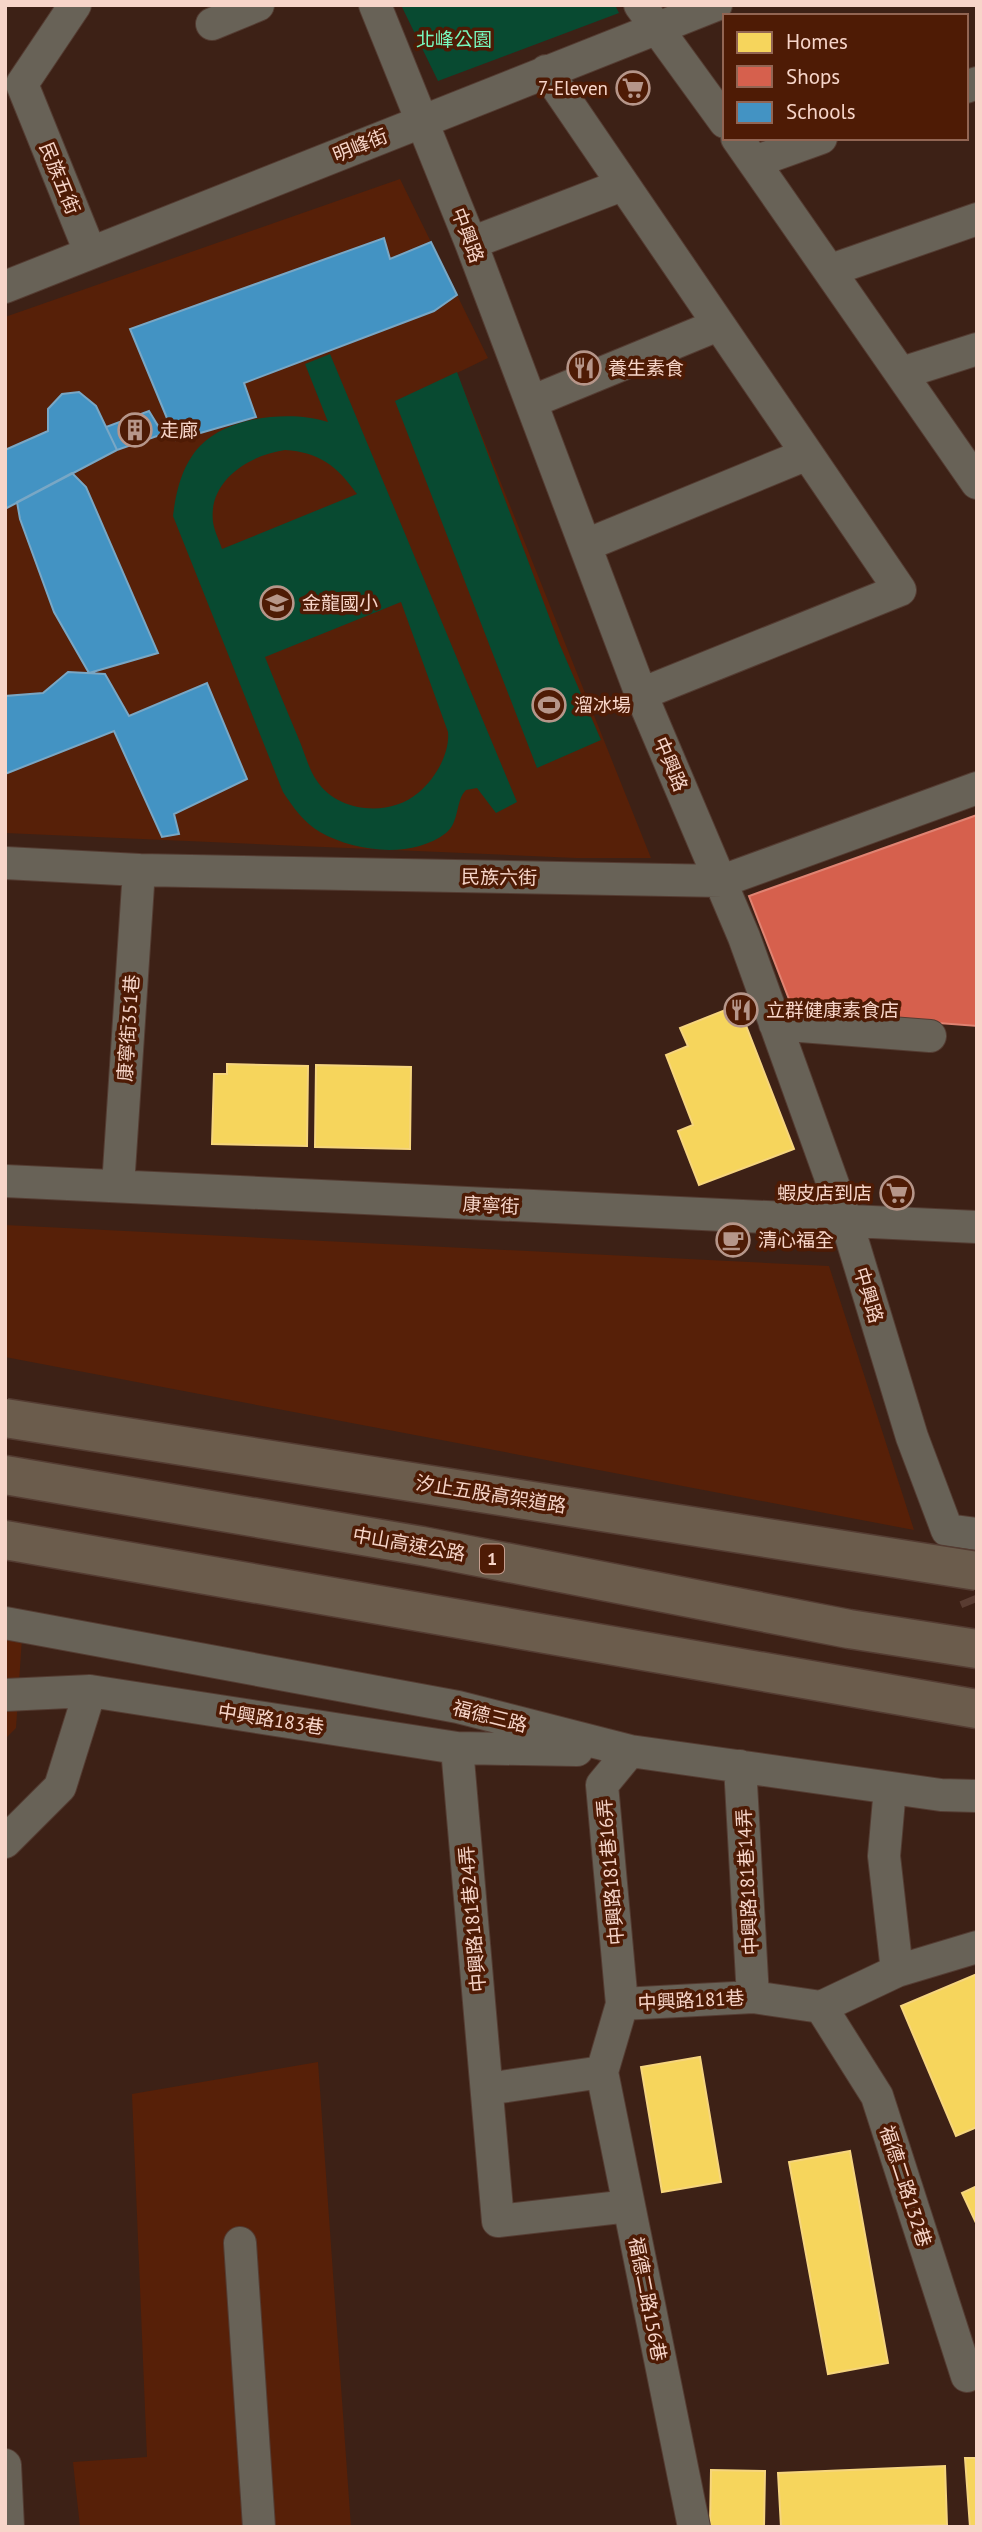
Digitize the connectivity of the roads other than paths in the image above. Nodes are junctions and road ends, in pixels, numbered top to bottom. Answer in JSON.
{"nodes":[{"id":1,"x":75,"y":5,"type":"edge"},
{"id":2,"x":258,"y":5,"type":"edge"},
{"id":3,"x":375,"y":5,"type":"edge"},
{"id":4,"x":716,"y":5,"type":"edge"},
{"id":5,"x":648,"y":17,"type":"edge"},
{"id":6,"x":212,"y":24,"type":"dead end"},
{"id":7,"x":546,"y":71,"type":"junction"},
{"id":8,"x":16,"y":93,"type":"edge"},
{"id":9,"x":723,"y":119,"type":"edge"},
{"id":10,"x":423,"y":120,"type":"junction"},
{"id":11,"x":808,"y":140,"type":"edge"},
{"id":12,"x":746,"y":150,"type":"edge"},
{"id":13,"x":622,"y":185,"type":"junction"},
{"id":14,"x":977,"y":219,"type":"edge"},
{"id":15,"x":471,"y":243,"type":"junction"},
{"id":16,"x":90,"y":252,"type":"junction"},
{"id":17,"x":831,"y":270,"type":"junction"},
{"id":18,"x":5,"y":286,"type":"edge"},
{"id":19,"x":718,"y":325,"type":"junction"},
{"id":20,"x":977,"y":349,"type":"edge"},
{"id":21,"x":902,"y":373,"type":"junction"},
{"id":22,"x":531,"y":402,"type":"junction"},
{"id":23,"x":805,"y":455,"type":"junction"},
{"id":24,"x":977,"y":483,"type":"edge"},
{"id":25,"x":586,"y":545,"type":"junction"},
{"id":26,"x":641,"y":694,"type":"junction"},
{"id":27,"x":977,"y":788,"type":"edge"},
{"id":28,"x":5,"y":863,"type":"edge"},
{"id":29,"x":139,"y":870,"type":"junction"},
{"id":30,"x":722,"y":881,"type":"junction"},
{"id":31,"x":775,"y":1024,"type":"junction"},
{"id":32,"x":930,"y":1036,"type":"dead end"},
{"id":33,"x":5,"y":1181,"type":"edge"},
{"id":34,"x":118,"y":1186,"type":"junction"},
{"id":35,"x":846,"y":1223,"type":"junction"},
{"id":36,"x":977,"y":1227,"type":"edge"},
{"id":37,"x":5,"y":1418,"type":"edge"},
{"id":38,"x":5,"y":1475,"type":"edge"},
{"id":39,"x":962,"y":1532,"type":"tunnel mouth"},
{"id":40,"x":5,"y":1541,"type":"edge"},
{"id":41,"x":977,"y":1571,"type":"edge"},
{"id":42,"x":5,"y":1623,"type":"edge"},
{"id":43,"x":977,"y":1649,"type":"edge"},
{"id":44,"x":90,"y":1690,"type":"junction"},
{"id":45,"x":5,"y":1695,"type":"edge"},
{"id":46,"x":977,"y":1709,"type":"edge"},
{"id":47,"x":457,"y":1748,"type":"junction"},
{"id":48,"x":631,"y":1751,"type":"junction"},
{"id":49,"x":740,"y":1766,"type":"junction"},
{"id":50,"x":890,"y":1788,"type":"junction"},
{"id":51,"x":977,"y":1796,"type":"edge"},
{"id":52,"x":5,"y":1842,"type":"edge"},
{"id":53,"x":977,"y":1947,"type":"edge"},
{"id":54,"x":897,"y":1971,"type":"junction"},
{"id":55,"x":753,"y":1997,"type":"junction"},
{"id":56,"x":622,"y":2004,"type":"junction"},
{"id":57,"x":821,"y":2007,"type":"junction"},
{"id":58,"x":602,"y":2072,"type":"junction"},
{"id":59,"x":487,"y":2089,"type":"junction"},
{"id":60,"x":629,"y":2206,"type":"junction"},
{"id":61,"x":240,"y":2244,"type":"dead end"},
{"id":62,"x":972,"y":2390,"type":"edge"},
{"id":63,"x":5,"y":2465,"type":"edge"},
{"id":64,"x":8,"y":2527,"type":"edge"},
{"id":65,"x":258,"y":2527,"type":"edge"},
{"id":66,"x":694,"y":2527,"type":"edge"}],
"edges":[{"from":1,"to":8,"type":"street","name":"民族五街"},
{"from":2,"to":6,"type":"street"},
{"from":3,"to":10,"type":"street","name":"中興路"},
{"from":4,"to":5,"type":"street","name":"明峰街"},
{"from":5,"to":7,"type":"street","name":"明峰街"},
{"from":5,"to":9,"type":"street"},
{"from":7,"to":10,"type":"street","name":"明峰街"},
{"from":7,"to":13,"type":"street"},
{"from":8,"to":16,"type":"street","name":"民族五街"},
{"from":10,"to":15,"type":"street","name":"中興路"},
{"from":10,"to":16,"type":"street","name":"明峰街"},
{"from":11,"to":12,"type":"street"},
{"from":12,"to":17,"type":"street"},
{"from":13,"to":15,"type":"street"},
{"from":13,"to":19,"type":"street"},
{"from":14,"to":17,"type":"street"},
{"from":15,"to":22,"type":"street","name":"中興路"},
{"from":16,"to":18,"type":"street","name":"明峰街"},
{"from":17,"to":21,"type":"street"},
{"from":19,"to":22,"type":"street"},
{"from":19,"to":23,"type":"street"},
{"from":20,"to":21,"type":"street"},
{"from":21,"to":24,"type":"street"},
{"from":22,"to":25,"type":"street","name":"中興路"},
{"from":23,"to":25,"type":"street"},
{"from":23,"to":26,"type":"street"},
{"from":25,"to":26,"type":"street","name":"中興路"},
{"from":26,"to":30,"type":"street","name":"中興路"},
{"from":27,"to":30,"type":"street","name":"民族六街"},
{"from":28,"to":29,"type":"street","name":"民族六街"},
{"from":29,"to":30,"type":"street","name":"民族六街"},
{"from":29,"to":34,"type":"street","name":"康寧街351巷"},
{"from":30,"to":31,"type":"street","name":"中興路"},
{"from":31,"to":32,"type":"street"},
{"from":31,"to":35,"type":"street","name":"中興路"},
{"from":33,"to":34,"type":"street","name":"康寧街"},
{"from":34,"to":35,"type":"street","name":"康寧街"},
{"from":35,"to":36,"type":"street","name":"康寧街"},
{"from":35,"to":39,"type":"street","name":"中興路"},
{"from":37,"to":41,"type":"highway","name":"汐止五股高架道路","bridge":true},
{"from":38,"to":43,"type":"highway","name":"中山高速公路","number":"1"},
{"from":40,"to":46,"type":"highway"},
{"from":42,"to":48,"type":"street","name":"福德三路"},
{"from":44,"to":45,"type":"street","name":"中興路183巷"},
{"from":44,"to":47,"type":"street","name":"中興路183巷"},
{"from":44,"to":52,"type":"street"},
{"from":47,"to":48,"type":"street","name":"中興路183巷"},
{"from":47,"to":59,"type":"street","name":"中興路181巷24弄"},
{"from":48,"to":49,"type":"street","name":"福德三路"},
{"from":48,"to":56,"type":"street","name":"中興路181巷16弄"},
{"from":49,"to":50,"type":"street","name":"福德三路"},
{"from":49,"to":55,"type":"street","name":"中興路181巷14弄"},
{"from":50,"to":51,"type":"street","name":"福德三路"},
{"from":50,"to":54,"type":"street"},
{"from":53,"to":54,"type":"street"},
{"from":54,"to":57,"type":"street"},
{"from":55,"to":56,"type":"street","name":"中興路181巷"},
{"from":55,"to":57,"type":"street","name":"中興路181巷"},
{"from":56,"to":58,"type":"street","name":"中興路181巷"},
{"from":57,"to":62,"type":"street","name":"福德二路132巷"},
{"from":58,"to":59,"type":"street"},
{"from":58,"to":60,"type":"street","name":"福德二路156巷"},
{"from":59,"to":60,"type":"street","name":"中興路181巷24弄"},
{"from":60,"to":66,"type":"street","name":"福德二路156巷"},
{"from":61,"to":65,"type":"street"},
{"from":63,"to":64,"type":"street"}]}
